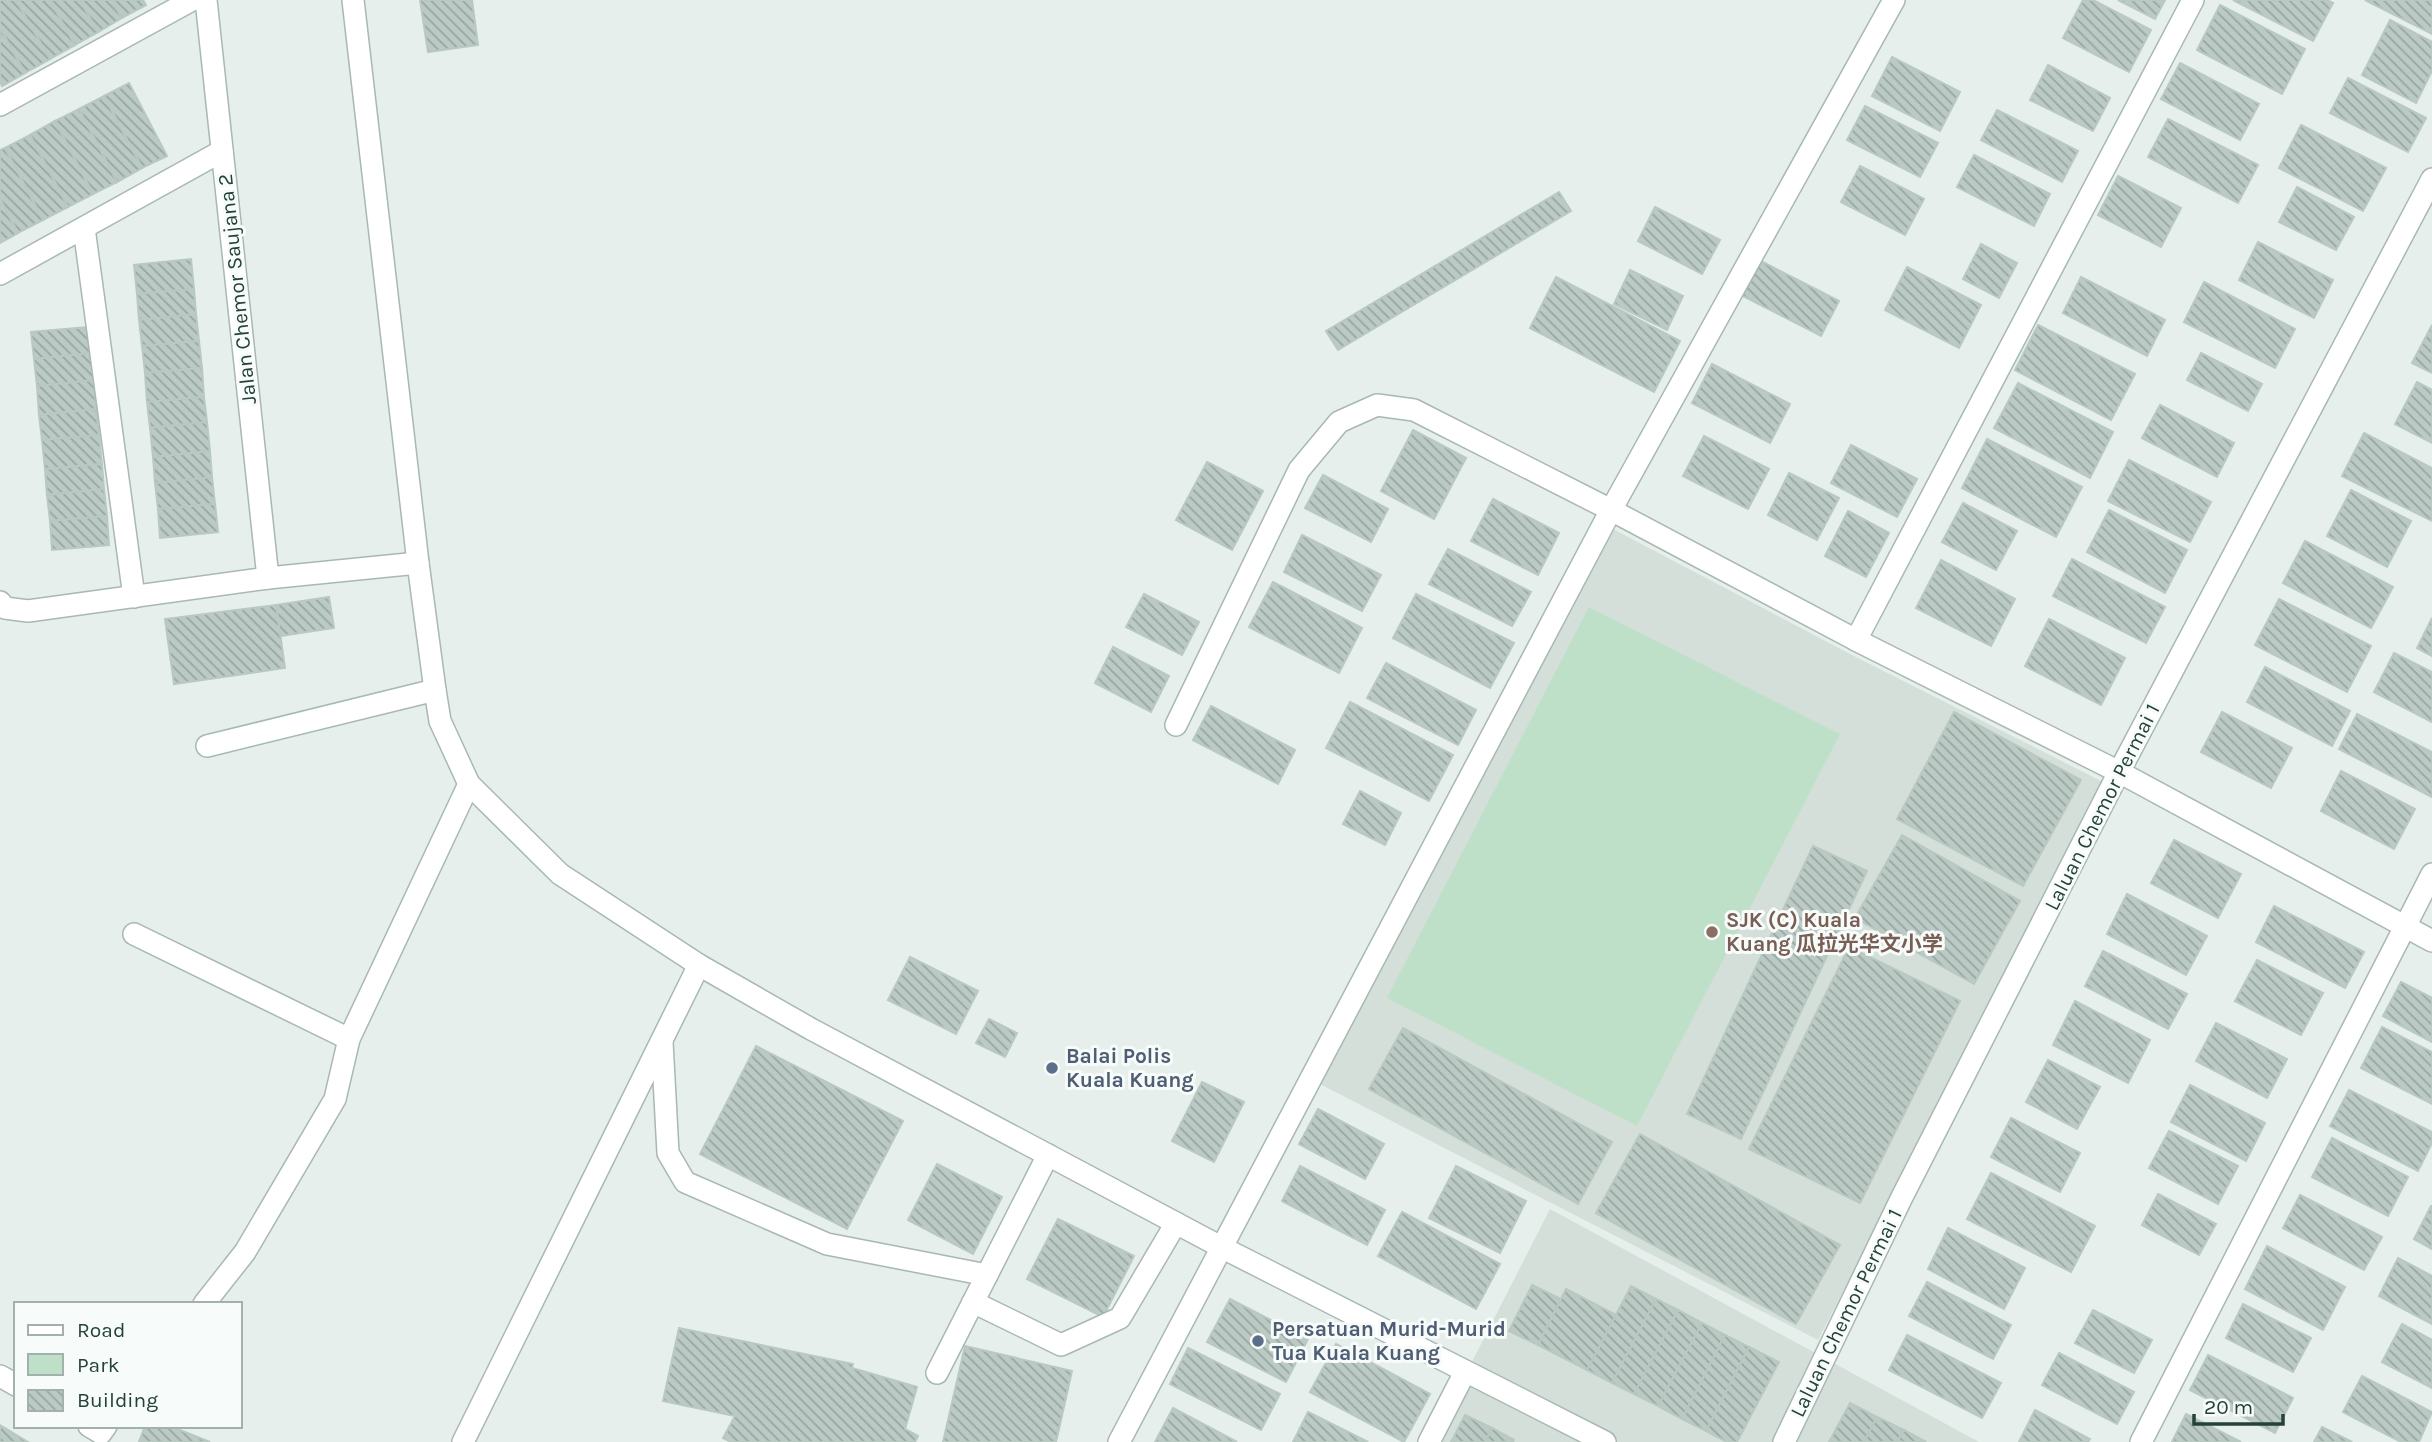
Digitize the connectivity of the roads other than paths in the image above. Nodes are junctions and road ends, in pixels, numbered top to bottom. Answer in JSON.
{"nodes":[{"id":1,"x":192,"y":0,"type":"edge"},
{"id":2,"x":206,"y":0,"type":"edge"},
{"id":3,"x":353,"y":0,"type":"edge"},
{"id":4,"x":1894,"y":0,"type":"edge"},
{"id":5,"x":2193,"y":0,"type":"edge"},
{"id":6,"x":0,"y":105,"type":"edge"},
{"id":7,"x":222,"y":151,"type":"junction"},
{"id":8,"x":2432,"y":179,"type":"edge"},
{"id":9,"x":84,"y":228,"type":"junction"},
{"id":10,"x":0,"y":274,"type":"edge"},
{"id":11,"x":1611,"y":510,"type":"junction"},
{"id":12,"x":418,"y":563,"type":"junction"},
{"id":13,"x":268,"y":578,"type":"junction"},
{"id":14,"x":134,"y":597,"type":"junction"},
{"id":15,"x":0,"y":602,"type":"edge"},
{"id":16,"x":1856,"y":640,"type":"junction"},
{"id":17,"x":435,"y":690,"type":"junction"},
{"id":18,"x":1176,"y":724,"type":"dead end"},
{"id":19,"x":207,"y":746,"type":"dead end"},
{"id":20,"x":2119,"y":772,"type":"junction"},
{"id":21,"x":469,"y":784,"type":"junction"},
{"id":22,"x":2432,"y":874,"type":"edge"},
{"id":23,"x":2405,"y":926,"type":"junction"},
{"id":24,"x":134,"y":934,"type":"dead end"},
{"id":25,"x":2432,"y":941,"type":"edge"},
{"id":26,"x":699,"y":965,"type":"junction"},
{"id":27,"x":349,"y":1039,"type":"junction"},
{"id":28,"x":662,"y":1040,"type":"junction"},
{"id":29,"x":1048,"y":1155,"type":"junction"},
{"id":30,"x":1176,"y":1223,"type":"junction"},
{"id":31,"x":1221,"y":1247,"type":"junction"},
{"id":32,"x":987,"y":1275,"type":"junction"},
{"id":33,"x":206,"y":1302,"type":"edge"},
{"id":34,"x":973,"y":1302,"type":"junction"},
{"id":35,"x":1465,"y":1372,"type":"junction"},
{"id":36,"x":937,"y":1373,"type":"dead end"},
{"id":37,"x":463,"y":1442,"type":"edge"},
{"id":38,"x":1119,"y":1442,"type":"edge"},
{"id":39,"x":1429,"y":1442,"type":"edge"},
{"id":40,"x":1605,"y":1442,"type":"edge"},
{"id":41,"x":1784,"y":1442,"type":"edge"},
{"id":42,"x":2141,"y":1442,"type":"edge"}],
"edges":[{"from":1,"to":6,"type":"street"},
{"from":2,"to":7,"type":"street","name":"Jalan Chemor Saujana 2"},
{"from":3,"to":12,"type":"street"},
{"from":4,"to":11,"type":"street"},
{"from":5,"to":16,"type":"street"},
{"from":7,"to":9,"type":"street"},
{"from":7,"to":13,"type":"street","name":"Jalan Chemor Saujana 2"},
{"from":8,"to":20,"type":"street","name":"Laluan Chemor Permai 1"},
{"from":9,"to":10,"type":"street"},
{"from":9,"to":14,"type":"street"},
{"from":11,"to":16,"type":"street"},
{"from":11,"to":18,"type":"street"},
{"from":11,"to":31,"type":"street"},
{"from":12,"to":13,"type":"street"},
{"from":12,"to":17,"type":"street"},
{"from":13,"to":14,"type":"street"},
{"from":14,"to":15,"type":"street"},
{"from":16,"to":20,"type":"street"},
{"from":17,"to":19,"type":"street"},
{"from":17,"to":21,"type":"street"},
{"from":20,"to":23,"type":"street"},
{"from":20,"to":41,"type":"street","name":"Laluan Chemor Permai 1"},
{"from":21,"to":26,"type":"street"},
{"from":21,"to":27,"type":"street"},
{"from":22,"to":23,"type":"street"},
{"from":23,"to":25,"type":"street"},
{"from":23,"to":42,"type":"street"},
{"from":24,"to":27,"type":"street"},
{"from":26,"to":28,"type":"street"},
{"from":26,"to":29,"type":"street"},
{"from":27,"to":33,"type":"street"},
{"from":28,"to":32,"type":"street"},
{"from":28,"to":37,"type":"street"},
{"from":29,"to":30,"type":"street"},
{"from":29,"to":32,"type":"street"},
{"from":30,"to":31,"type":"street"},
{"from":30,"to":34,"type":"street"},
{"from":31,"to":35,"type":"street"},
{"from":31,"to":38,"type":"street"},
{"from":32,"to":34,"type":"street"},
{"from":34,"to":36,"type":"street"},
{"from":35,"to":39,"type":"street"},
{"from":35,"to":40,"type":"street"}]}
